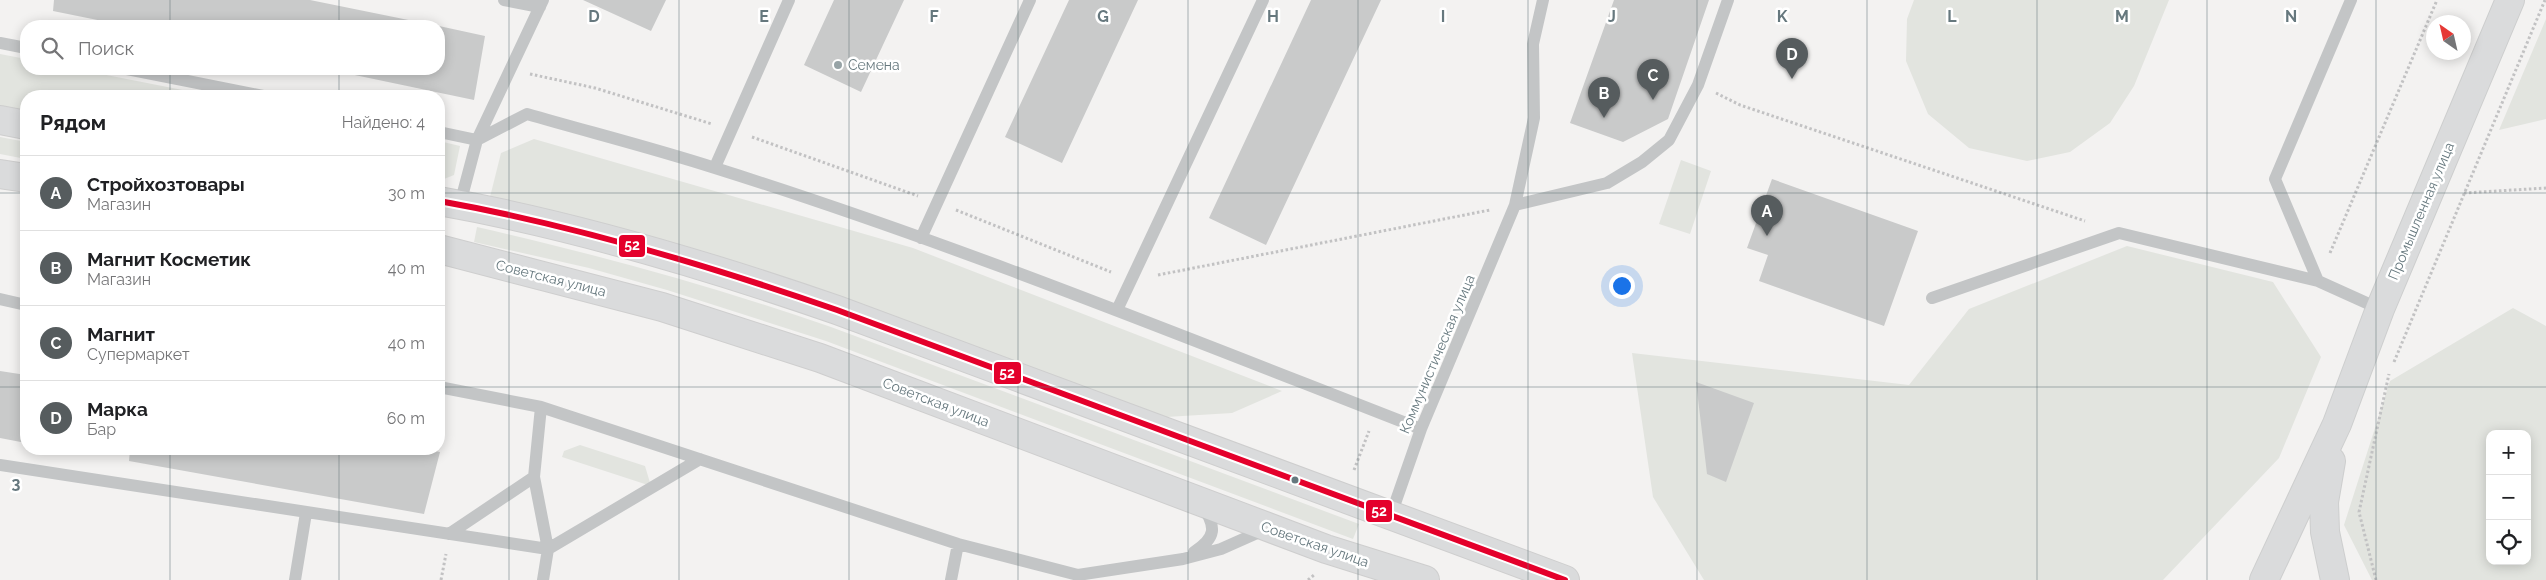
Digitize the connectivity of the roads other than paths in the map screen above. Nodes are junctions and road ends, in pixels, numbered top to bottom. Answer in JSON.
{"nodes":[{"id":1,"x":504,"y":0,"type":"edge"},
{"id":2,"x":789,"y":0,"type":"edge"},
{"id":3,"x":1030,"y":0,"type":"edge"},
{"id":4,"x":1263,"y":0,"type":"edge"},
{"id":5,"x":1543,"y":0,"type":"edge"},
{"id":6,"x":1728,"y":0,"type":"edge"},
{"id":7,"x":2351,"y":0,"type":"edge"},
{"id":8,"x":2510,"y":0,"type":"edge"},
{"id":9,"x":541,"y":4,"type":"edge"},
{"id":10,"x":0,"y":43,"type":"edge"},
{"id":11,"x":20,"y":47,"type":"edge"},
{"id":12,"x":157,"y":75,"type":"edge"},
{"id":13,"x":233,"y":90,"type":"edge"},
{"id":14,"x":0,"y":120,"type":"edge"},
{"id":15,"x":20,"y":124,"type":"edge"},
{"id":16,"x":445,"y":133,"type":"edge"},
{"id":17,"x":477,"y":140,"type":"junction"},
{"id":18,"x":714,"y":167,"type":"junction"},
{"id":19,"x":0,"y":174,"type":"edge"},
{"id":20,"x":20,"y":177,"type":"edge"},
{"id":21,"x":449,"y":202,"type":"edge"},
{"id":22,"x":1515,"y":205,"type":"junction"},
{"id":23,"x":921,"y":238,"type":"junction"},
{"id":24,"x":445,"y":251,"type":"edge"},
{"id":25,"x":2318,"y":281,"type":"junction"},
{"id":26,"x":1932,"y":298,"type":"dead end"},
{"id":27,"x":0,"y":299,"type":"edge"},
{"id":28,"x":20,"y":304,"type":"edge"},
{"id":29,"x":2380,"y":309,"type":"junction"},
{"id":30,"x":1117,"y":310,"type":"junction"},
{"id":31,"x":445,"y":388,"type":"edge"},
{"id":32,"x":541,"y":407,"type":"junction"},
{"id":33,"x":2337,"y":424,"type":"junction"},
{"id":34,"x":1421,"y":429,"type":"junction"},
{"id":35,"x":700,"y":459,"type":"junction"},
{"id":36,"x":0,"y":464,"type":"edge"},
{"id":37,"x":534,"y":477,"type":"junction"},
{"id":38,"x":1200,"y":502,"type":"junction"},
{"id":39,"x":306,"y":513,"type":"junction"},
{"id":40,"x":1391,"y":515,"type":"junction"},
{"id":41,"x":1268,"y":528,"type":"junction"},
{"id":42,"x":449,"y":534,"type":"junction"},
{"id":43,"x":958,"y":544,"type":"junction"},
{"id":44,"x":548,"y":549,"type":"junction"},
{"id":45,"x":1183,"y":559,"type":"junction"},
{"id":46,"x":1077,"y":578,"type":"edge"},
{"id":47,"x":295,"y":580,"type":"edge"},
{"id":48,"x":543,"y":580,"type":"edge"},
{"id":49,"x":951,"y":580,"type":"edge"},
{"id":50,"x":1425,"y":580,"type":"edge"},
{"id":51,"x":1565,"y":580,"type":"edge"},
{"id":52,"x":2264,"y":580,"type":"edge"},
{"id":53,"x":2335,"y":580,"type":"edge"}],
"edges":[{"from":1,"to":9,"type":"lane"},
{"from":2,"to":18,"type":"lane"},
{"from":3,"to":23,"type":"lane"},
{"from":4,"to":30,"type":"lane"},
{"from":5,"to":22,"type":"lane","name":"Коммунистическая улица"},
{"from":6,"to":22,"type":"lane"},
{"from":7,"to":25,"type":"lane"},
{"from":8,"to":29,"type":"main road","name":"Промышленная улица"},
{"from":9,"to":17,"type":"lane"},
{"from":10,"to":11,"type":"lane"},
{"from":12,"to":13,"type":"lane"},
{"from":14,"to":15,"type":"main road"},
{"from":16,"to":17,"type":"lane"},
{"from":17,"to":18,"type":"lane"},
{"from":17,"to":21,"type":"lane"},
{"from":18,"to":23,"type":"lane"},
{"from":19,"to":20,"type":"main road"},
{"from":21,"to":40,"type":"main road"},
{"from":22,"to":34,"type":"lane","name":"Коммунистическая улица"},
{"from":23,"to":30,"type":"lane"},
{"from":24,"to":38,"type":"main road","name":"Советская улица"},
{"from":25,"to":26,"type":"lane"},
{"from":25,"to":29,"type":"lane"},
{"from":27,"to":28,"type":"lane"},
{"from":29,"to":33,"type":"main road","name":"Промышленная улица"},
{"from":30,"to":34,"type":"lane"},
{"from":31,"to":32,"type":"lane"},
{"from":32,"to":35,"type":"lane"},
{"from":32,"to":37,"type":"lane"},
{"from":33,"to":52,"type":"main road","name":"Промышленная улица"},
{"from":33,"to":53,"type":"main road","name":"Промышленная улица"},
{"from":34,"to":40,"type":"lane","name":"Коммунистическая улица"},
{"from":35,"to":43,"type":"lane"},
{"from":35,"to":44,"type":"lane"},
{"from":36,"to":39,"type":"lane"},
{"from":37,"to":42,"type":"lane"},
{"from":37,"to":44,"type":"lane"},
{"from":38,"to":41,"type":"main road","name":"Советская улица"},
{"from":38,"to":45,"type":"lane"},
{"from":39,"to":42,"type":"lane"},
{"from":39,"to":47,"type":"lane"},
{"from":40,"to":51,"type":"main road"},
{"from":41,"to":45,"type":"lane"},
{"from":41,"to":50,"type":"main road","name":"Советская улица"},
{"from":42,"to":44,"type":"lane"},
{"from":43,"to":46,"type":"lane"},
{"from":43,"to":49,"type":"lane"},
{"from":44,"to":48,"type":"lane"},
{"from":45,"to":46,"type":"lane"}]}
